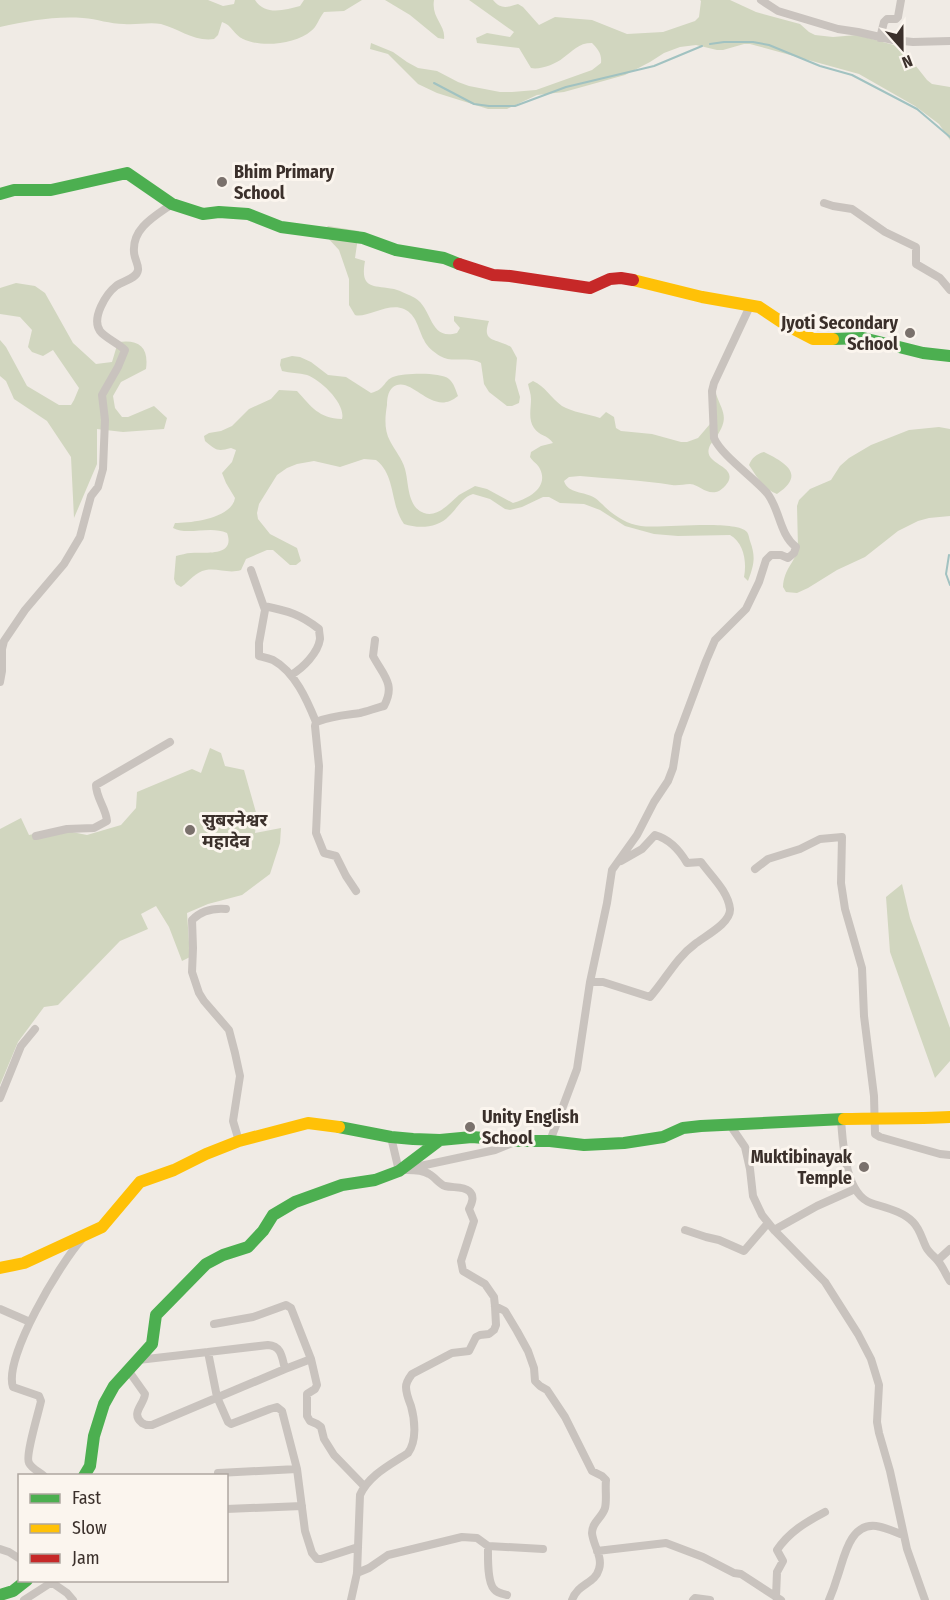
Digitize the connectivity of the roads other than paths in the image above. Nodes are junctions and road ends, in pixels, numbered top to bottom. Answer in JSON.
{"nodes":[{"id":1,"x":761,"y":0,"type":"edge"},
{"id":2,"x":901,"y":0,"type":"edge"},
{"id":3,"x":880,"y":38,"type":"junction"},
{"id":4,"x":950,"y":42,"type":"edge"},
{"id":5,"x":0,"y":194,"type":"edge"},
{"id":6,"x":824,"y":203,"type":"dead end"},
{"id":7,"x":172,"y":204,"type":"junction"},
{"id":8,"x":950,"y":290,"type":"edge"},
{"id":9,"x":750,"y":306,"type":"junction"},
{"id":10,"x":950,"y":356,"type":"edge"},
{"id":11,"x":251,"y":570,"type":"dead end"},
{"id":12,"x":264,"y":606,"type":"junction"},
{"id":13,"x":375,"y":640,"type":"dead end"},
{"id":14,"x":291,"y":675,"type":"junction"},
{"id":15,"x":0,"y":682,"type":"edge"},
{"id":16,"x":316,"y":722,"type":"junction"},
{"id":17,"x":170,"y":742,"type":"dead end"},
{"id":18,"x":36,"y":836,"type":"dead end"},
{"id":19,"x":616,"y":864,"type":"junction"},
{"id":20,"x":755,"y":869,"type":"dead end"},
{"id":21,"x":356,"y":891,"type":"dead end"},
{"id":22,"x":226,"y":909,"type":"dead end"},
{"id":23,"x":590,"y":982,"type":"junction"},
{"id":24,"x":35,"y":1029,"type":"dead end"},
{"id":25,"x":0,"y":1098,"type":"edge"},
{"id":26,"x":950,"y":1117,"type":"edge"},
{"id":27,"x":875,"y":1118,"type":"junction"},
{"id":28,"x":842,"y":1120,"type":"junction"},
{"id":29,"x":730,"y":1125,"type":"junction"},
{"id":30,"x":391,"y":1137,"type":"junction"},
{"id":31,"x":440,"y":1140,"type":"junction"},
{"id":32,"x":239,"y":1141,"type":"junction"},
{"id":33,"x":519,"y":1141,"type":"junction"},
{"id":34,"x":550,"y":1142,"type":"junction"},
{"id":35,"x":950,"y":1155,"type":"edge"},
{"id":36,"x":399,"y":1170,"type":"junction"},
{"id":37,"x":855,"y":1189,"type":"junction"},
{"id":38,"x":771,"y":1227,"type":"junction"},
{"id":39,"x":685,"y":1230,"type":"dead end"},
{"id":40,"x":83,"y":1237,"type":"junction"},
{"id":41,"x":950,"y":1249,"type":"edge"},
{"id":42,"x":938,"y":1260,"type":"junction"},
{"id":43,"x":0,"y":1268,"type":"edge"},
{"id":44,"x":950,"y":1281,"type":"edge"},
{"id":45,"x":495,"y":1306,"type":"junction"},
{"id":46,"x":0,"y":1309,"type":"edge"},
{"id":47,"x":30,"y":1322,"type":"junction"},
{"id":48,"x":214,"y":1324,"type":"dead end"},
{"id":49,"x":208,"y":1352,"type":"junction"},
{"id":50,"x":311,"y":1359,"type":"junction"},
{"id":51,"x":138,"y":1360,"type":"junction"},
{"id":52,"x":285,"y":1369,"type":"junction"},
{"id":53,"x":128,"y":1370,"type":"junction"},
{"id":54,"x":217,"y":1397,"type":"junction"},
{"id":55,"x":297,"y":1469,"type":"junction"},
{"id":56,"x":219,"y":1473,"type":"dead end"},
{"id":57,"x":41,"y":1474,"type":"edge"},
{"id":58,"x":85,"y":1474,"type":"edge"},
{"id":59,"x":364,"y":1486,"type":"junction"},
{"id":60,"x":302,"y":1506,"type":"junction"},
{"id":61,"x":228,"y":1509,"type":"edge"},
{"id":62,"x":825,"y":1512,"type":"dead end"},
{"id":63,"x":903,"y":1535,"type":"junction"},
{"id":64,"x":488,"y":1546,"type":"junction"},
{"id":65,"x":358,"y":1547,"type":"junction"},
{"id":66,"x":0,"y":1548,"type":"edge"},
{"id":67,"x":543,"y":1550,"type":"dead end"},
{"id":68,"x":597,"y":1551,"type":"junction"},
{"id":69,"x":18,"y":1558,"type":"edge"},
{"id":70,"x":357,"y":1573,"type":"junction"},
{"id":71,"x":26,"y":1582,"type":"edge"},
{"id":72,"x":0,"y":1595,"type":"edge"},
{"id":73,"x":507,"y":1595,"type":"dead end"},
{"id":74,"x":778,"y":1598,"type":"edge"},
{"id":75,"x":24,"y":1600,"type":"edge"},
{"id":76,"x":73,"y":1600,"type":"edge"},
{"id":77,"x":351,"y":1600,"type":"edge"},
{"id":78,"x":572,"y":1600,"type":"edge"},
{"id":79,"x":693,"y":1600,"type":"edge"},
{"id":80,"x":710,"y":1600,"type":"edge"},
{"id":81,"x":829,"y":1600,"type":"edge"},
{"id":82,"x":925,"y":1600,"type":"edge"}],
"edges":[{"from":1,"to":3,"type":"street"},
{"from":2,"to":3,"type":"street"},
{"from":3,"to":4,"type":"street"},
{"from":5,"to":7,"type":"street"},
{"from":6,"to":8,"type":"street"},
{"from":7,"to":9,"type":"street"},
{"from":7,"to":15,"type":"street"},
{"from":9,"to":10,"type":"street"},
{"from":9,"to":19,"type":"street"},
{"from":11,"to":12,"type":"street"},
{"from":12,"to":14,"type":"street"},
{"from":12,"to":14,"type":"street"},
{"from":13,"to":16,"type":"street"},
{"from":14,"to":16,"type":"street"},
{"from":16,"to":21,"type":"street"},
{"from":17,"to":18,"type":"street"},
{"from":19,"to":23,"type":"street"},
{"from":19,"to":23,"type":"street"},
{"from":20,"to":27,"type":"street"},
{"from":22,"to":32,"type":"street"},
{"from":23,"to":34,"type":"street"},
{"from":24,"to":25,"type":"street"},
{"from":26,"to":27,"type":"street"},
{"from":27,"to":28,"type":"street"},
{"from":27,"to":35,"type":"street"},
{"from":28,"to":29,"type":"street"},
{"from":28,"to":37,"type":"street"},
{"from":29,"to":34,"type":"street"},
{"from":29,"to":38,"type":"street"},
{"from":30,"to":31,"type":"street"},
{"from":30,"to":32,"type":"street"},
{"from":30,"to":36,"type":"street"},
{"from":31,"to":33,"type":"street"},
{"from":31,"to":36,"type":"street"},
{"from":32,"to":40,"type":"street"},
{"from":33,"to":34,"type":"street"},
{"from":33,"to":36,"type":"street"},
{"from":36,"to":45,"type":"street"},
{"from":36,"to":51,"type":"street"},
{"from":37,"to":38,"type":"street"},
{"from":37,"to":42,"type":"street"},
{"from":38,"to":39,"type":"street"},
{"from":38,"to":63,"type":"street"},
{"from":40,"to":43,"type":"street"},
{"from":40,"to":47,"type":"street"},
{"from":41,"to":42,"type":"street"},
{"from":42,"to":44,"type":"street"},
{"from":45,"to":59,"type":"street"},
{"from":45,"to":68,"type":"street"},
{"from":46,"to":47,"type":"street"},
{"from":47,"to":57,"type":"street"},
{"from":48,"to":50,"type":"street"},
{"from":49,"to":51,"type":"street"},
{"from":49,"to":52,"type":"street"},
{"from":49,"to":54,"type":"street"},
{"from":50,"to":52,"type":"street"},
{"from":50,"to":59,"type":"street"},
{"from":51,"to":53,"type":"street"},
{"from":52,"to":54,"type":"street"},
{"from":53,"to":54,"type":"street"},
{"from":53,"to":58,"type":"street"},
{"from":54,"to":55,"type":"street"},
{"from":55,"to":56,"type":"street"},
{"from":55,"to":60,"type":"street"},
{"from":59,"to":65,"type":"street"},
{"from":60,"to":61,"type":"street"},
{"from":60,"to":65,"type":"street"},
{"from":62,"to":74,"type":"street"},
{"from":63,"to":81,"type":"street"},
{"from":63,"to":82,"type":"street"},
{"from":64,"to":67,"type":"street"},
{"from":64,"to":70,"type":"street"},
{"from":64,"to":73,"type":"street"},
{"from":65,"to":70,"type":"street"},
{"from":66,"to":69,"type":"street"},
{"from":68,"to":74,"type":"street"},
{"from":68,"to":78,"type":"street"},
{"from":70,"to":77,"type":"street"},
{"from":71,"to":72,"type":"street"},
{"from":75,"to":76,"type":"street"},
{"from":79,"to":80,"type":"street"}]}
